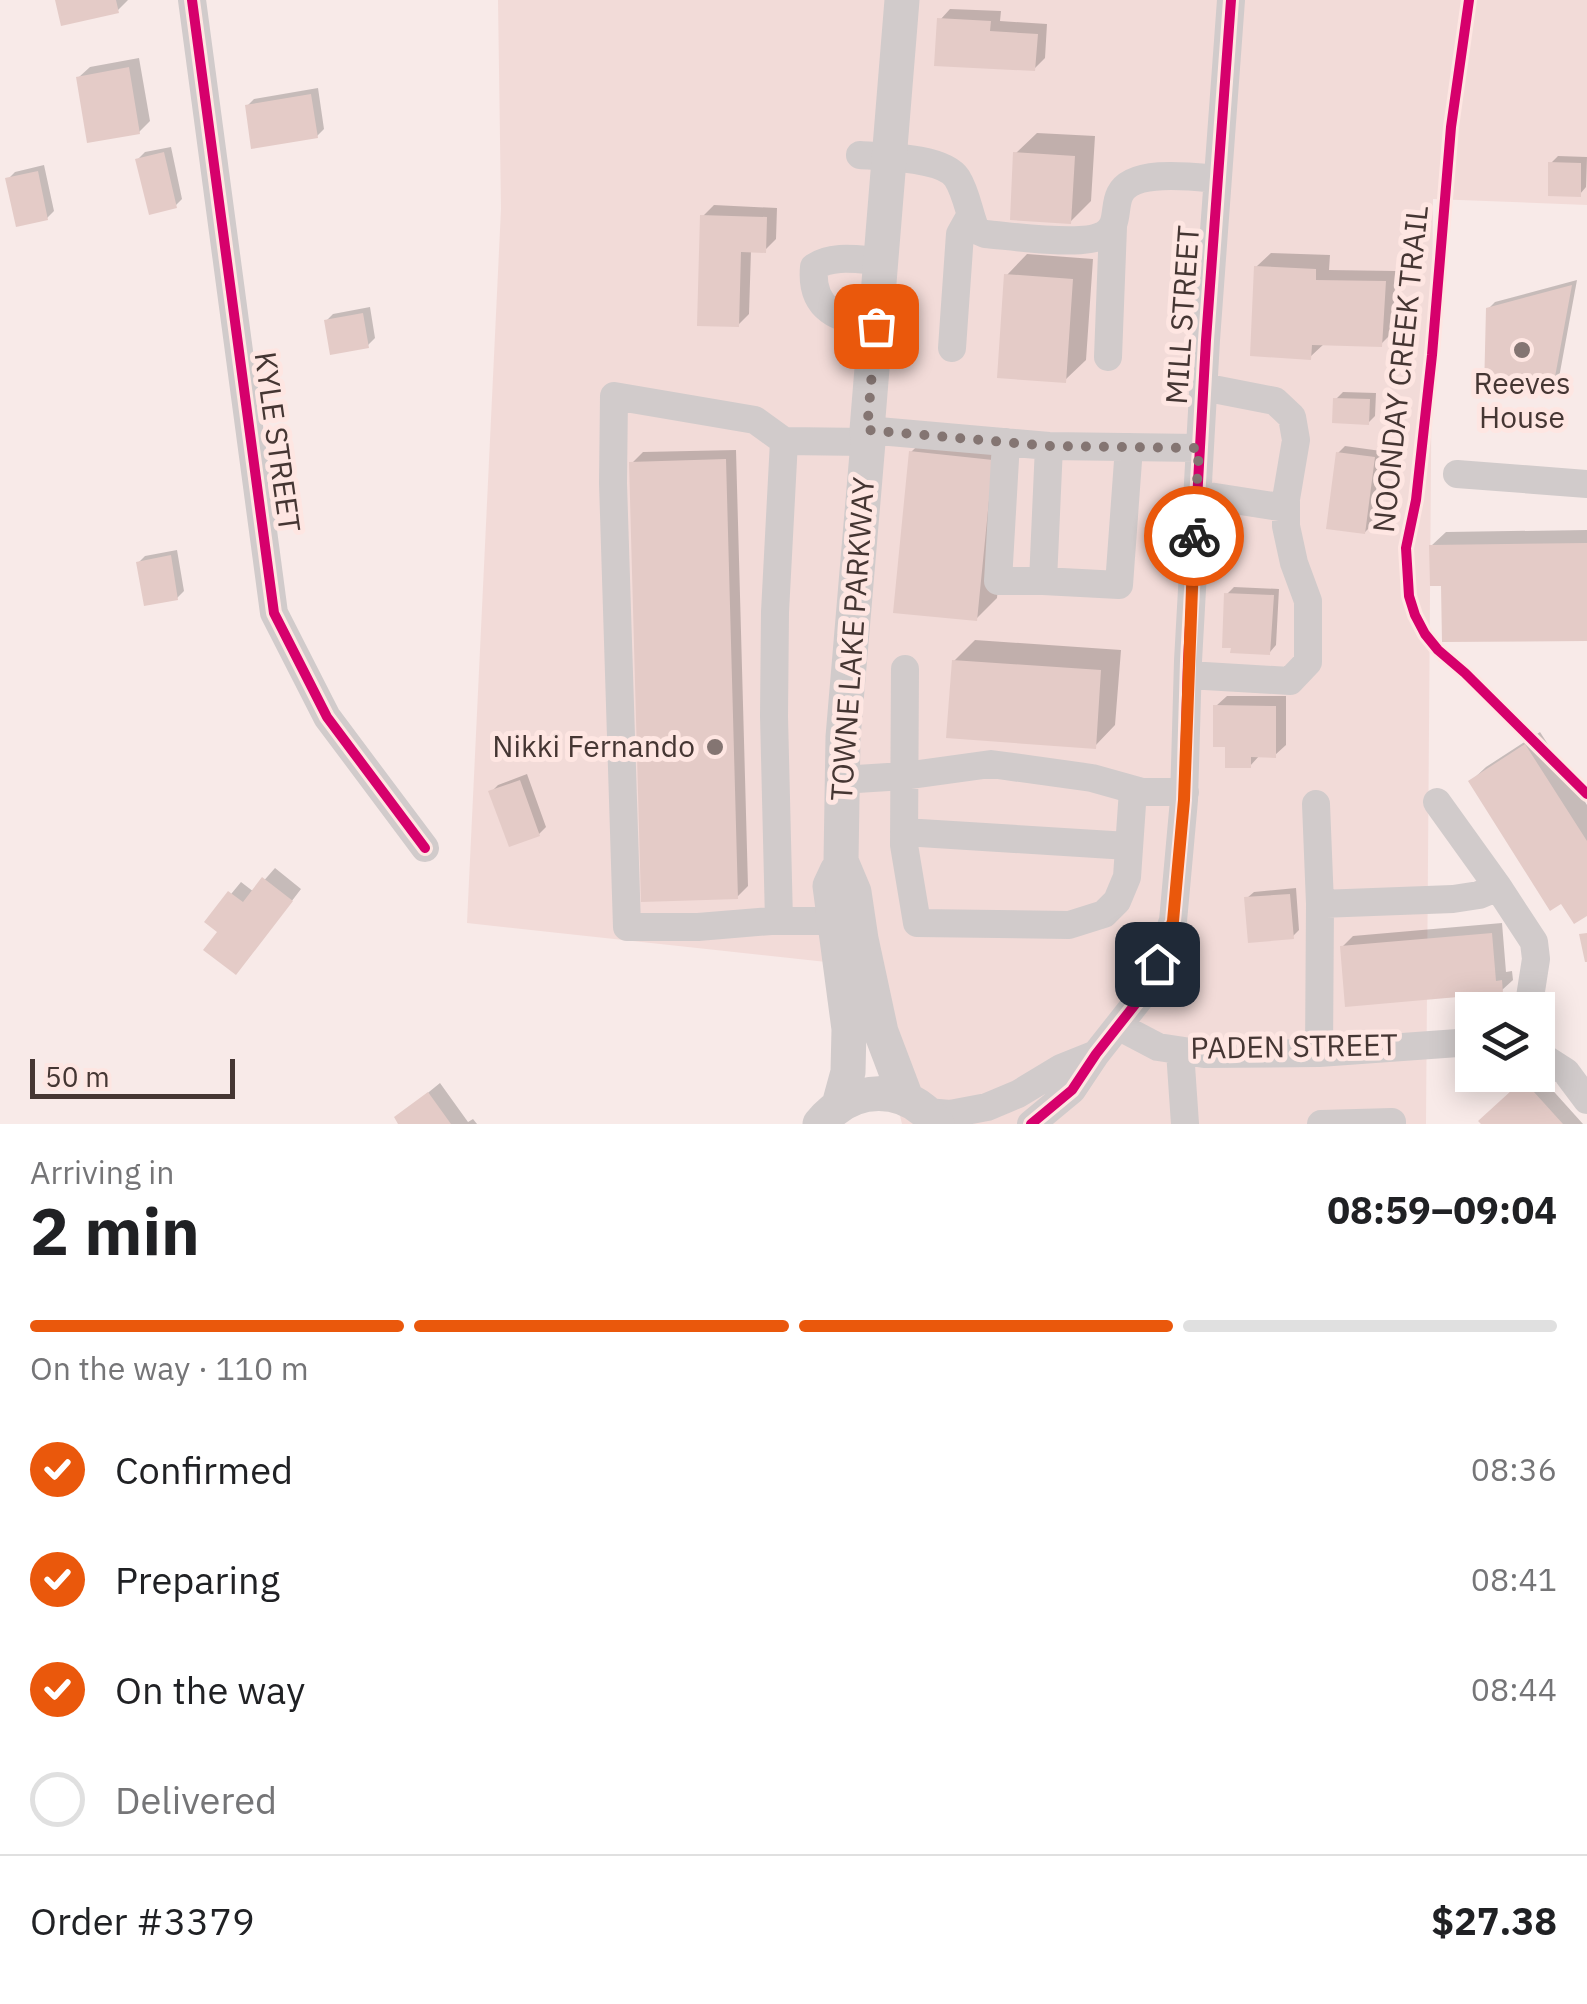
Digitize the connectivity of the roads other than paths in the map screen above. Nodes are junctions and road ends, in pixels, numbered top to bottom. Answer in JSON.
{"nodes":[{"id":1,"x":192,"y":0,"type":"edge"},
{"id":2,"x":902,"y":0,"type":"edge"},
{"id":3,"x":1231,"y":0,"type":"edge"},
{"id":4,"x":874,"y":156,"type":"junction"},
{"id":5,"x":1217,"y":179,"type":"junction"},
{"id":6,"x":970,"y":216,"type":"junction"},
{"id":7,"x":1113,"y":227,"type":"junction"},
{"id":8,"x":882,"y":262,"type":"junction"},
{"id":9,"x":876,"y":326,"type":"junction"},
{"id":10,"x":952,"y":348,"type":"dead end"},
{"id":11,"x":1108,"y":357,"type":"dead end"},
{"id":12,"x":1203,"y":386,"type":"junction"},
{"id":13,"x":868,"y":436,"type":"junction"},
{"id":14,"x":784,"y":441,"type":"junction"},
{"id":15,"x":1006,"y":442,"type":"junction"},
{"id":16,"x":1049,"y":446,"type":"junction"},
{"id":17,"x":1129,"y":447,"type":"junction"},
{"id":18,"x":1199,"y":448,"type":"junction"},
{"id":19,"x":1456,"y":474,"type":"dead end"},
{"id":20,"x":1587,"y":484,"type":"edge"},
{"id":21,"x":1196,"y":494,"type":"junction"},
{"id":22,"x":1286,"y":508,"type":"junction"},
{"id":23,"x":1043,"y":581,"type":"junction"},
{"id":24,"x":904,"y":669,"type":"dead end"},
{"id":25,"x":1188,"y":675,"type":"junction"},
{"id":26,"x":904,"y":776,"type":"junction"},
{"id":27,"x":841,"y":780,"type":"junction"},
{"id":28,"x":1133,"y":790,"type":"junction"},
{"id":29,"x":1185,"y":792,"type":"junction"},
{"id":30,"x":1438,"y":802,"type":"dead end"},
{"id":31,"x":1316,"y":804,"type":"dead end"},
{"id":32,"x":904,"y":832,"type":"junction"},
{"id":33,"x":1128,"y":846,"type":"junction"},
{"id":34,"x":425,"y":848,"type":"dead end"},
{"id":35,"x":841,"y":860,"type":"junction"},
{"id":36,"x":1498,"y":887,"type":"junction"},
{"id":37,"x":1320,"y":904,"type":"junction"},
{"id":38,"x":779,"y":920,"type":"junction"},
{"id":39,"x":834,"y":920,"type":"junction"},
{"id":40,"x":1531,"y":992,"type":"edge"},
{"id":41,"x":1120,"y":1027,"type":"junction"},
{"id":42,"x":1455,"y":1043,"type":"edge"},
{"id":43,"x":1180,"y":1051,"type":"junction"},
{"id":44,"x":1319,"y":1053,"type":"junction"},
{"id":45,"x":1096,"y":1054,"type":"junction"},
{"id":46,"x":1555,"y":1065,"type":"edge"},
{"id":47,"x":1587,"y":1100,"type":"edge"},
{"id":48,"x":923,"y":1111,"type":"edge"},
{"id":49,"x":829,"y":1115,"type":"edge"},
{"id":50,"x":1031,"y":1124,"type":"edge"},
{"id":51,"x":1185,"y":1124,"type":"edge"},
{"id":52,"x":1321,"y":1124,"type":"edge"},
{"id":53,"x":1392,"y":1124,"type":"edge"}],
"edges":[{"from":1,"to":34,"type":"street","name":"KYLE STREET"},
{"from":2,"to":4,"type":"main road","name":"TOWNE LAKE PARKWAY"},
{"from":3,"to":5,"type":"street","name":"MILL STREET"},
{"from":4,"to":6,"type":"street"},
{"from":4,"to":8,"type":"main road","name":"TOWNE LAKE PARKWAY"},
{"from":5,"to":7,"type":"street"},
{"from":5,"to":12,"type":"street","name":"MILL STREET"},
{"from":6,"to":7,"type":"street"},
{"from":6,"to":10,"type":"street"},
{"from":7,"to":11,"type":"street"},
{"from":8,"to":9,"type":"main road","name":"TOWNE LAKE PARKWAY"},
{"from":8,"to":9,"type":"street"},
{"from":9,"to":13,"type":"main road","name":"TOWNE LAKE PARKWAY"},
{"from":12,"to":18,"type":"street","name":"MILL STREET"},
{"from":12,"to":22,"type":"street"},
{"from":13,"to":14,"type":"street"},
{"from":13,"to":15,"type":"street"},
{"from":13,"to":27,"type":"main road","name":"TOWNE LAKE PARKWAY"},
{"from":14,"to":38,"type":"street"},
{"from":14,"to":38,"type":"street"},
{"from":15,"to":16,"type":"street"},
{"from":15,"to":23,"type":"street"},
{"from":16,"to":17,"type":"street"},
{"from":16,"to":23,"type":"street"},
{"from":17,"to":18,"type":"street"},
{"from":17,"to":23,"type":"street"},
{"from":18,"to":21,"type":"street","name":"MILL STREET"},
{"from":19,"to":20,"type":"street"},
{"from":21,"to":22,"type":"street"},
{"from":21,"to":25,"type":"street","name":"MILL STREET"},
{"from":22,"to":25,"type":"street"},
{"from":24,"to":26,"type":"street"},
{"from":25,"to":29,"type":"street","name":"MILL STREET"},
{"from":26,"to":27,"type":"street"},
{"from":26,"to":28,"type":"street"},
{"from":26,"to":32,"type":"street"},
{"from":27,"to":35,"type":"main road","name":"TOWNE LAKE PARKWAY"},
{"from":28,"to":29,"type":"street"},
{"from":28,"to":33,"type":"street"},
{"from":29,"to":41,"type":"street","name":"MILL STREET"},
{"from":30,"to":36,"type":"street"},
{"from":31,"to":37,"type":"street"},
{"from":32,"to":33,"type":"street"},
{"from":32,"to":33,"type":"street"},
{"from":35,"to":39,"type":"main road","name":"TOWNE LAKE PARKWAY"},
{"from":35,"to":48,"type":"main road","name":"TOWNE LAKE PARKWAY"},
{"from":36,"to":37,"type":"street"},
{"from":36,"to":40,"type":"street"},
{"from":37,"to":44,"type":"street"},
{"from":38,"to":39,"type":"street"},
{"from":39,"to":49,"type":"main road","name":"TOWNE LAKE PARKWAY"},
{"from":41,"to":43,"type":"street","name":"PADEN STREET"},
{"from":41,"to":45,"type":"street","name":"MILL STREET"},
{"from":42,"to":44,"type":"street","name":"PADEN STREET"},
{"from":43,"to":44,"type":"street","name":"PADEN STREET"},
{"from":43,"to":51,"type":"street"},
{"from":45,"to":48,"type":"street","name":"MILL STREET"},
{"from":45,"to":50,"type":"street","name":"MILL STREET"},
{"from":46,"to":47,"type":"street"},
{"from":48,"to":49,"type":"main road"},
{"from":52,"to":53,"type":"street"}]}
